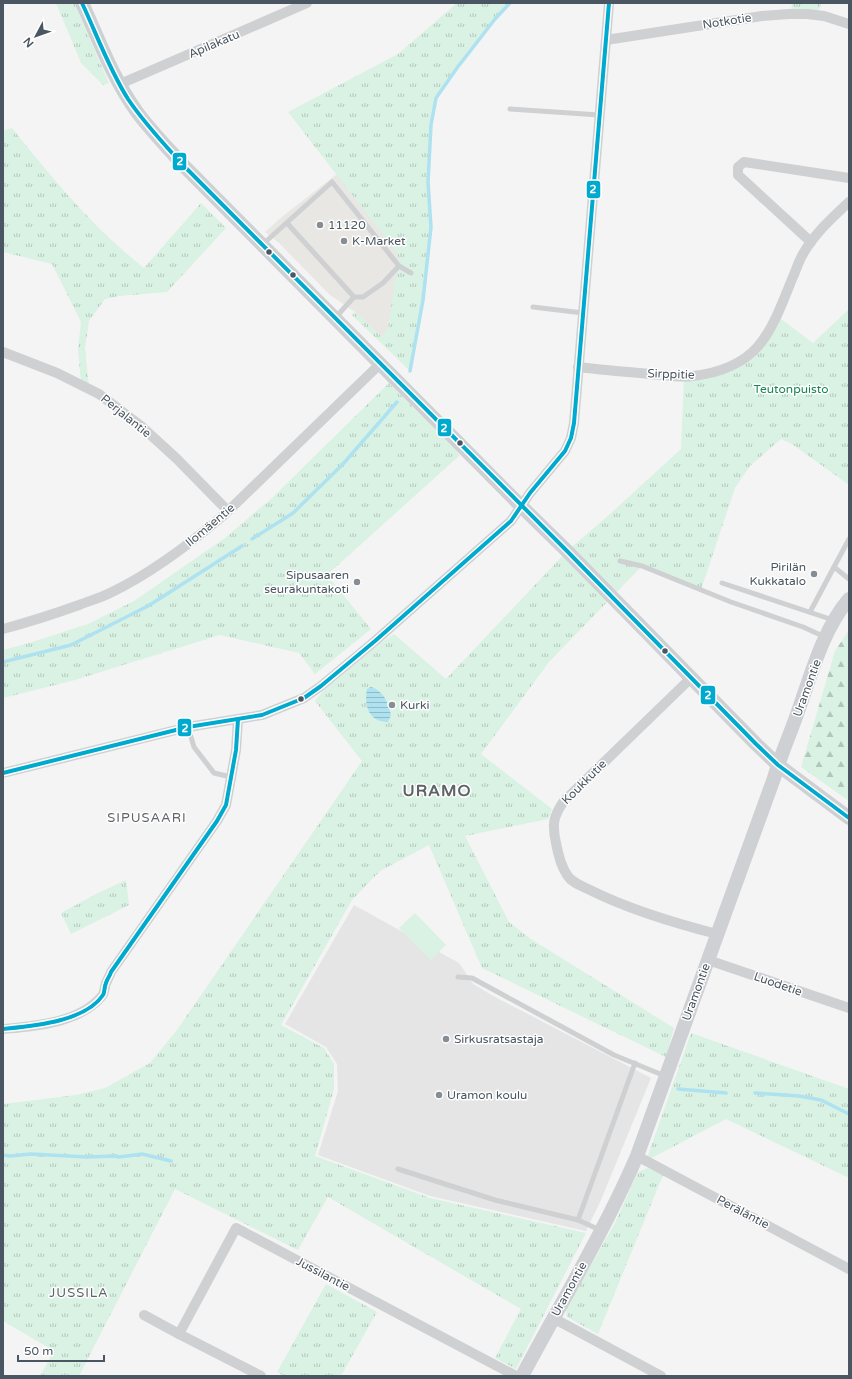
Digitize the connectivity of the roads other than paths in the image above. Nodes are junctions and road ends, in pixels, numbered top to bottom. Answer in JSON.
{"nodes":[{"id":1,"x":82,"y":3,"type":"edge"},
{"id":2,"x":307,"y":3,"type":"edge"},
{"id":3,"x":608,"y":3,"type":"edge"},
{"id":4,"x":849,"y":24,"type":"edge"},
{"id":5,"x":606,"y":40,"type":"junction"},
{"id":6,"x":120,"y":84,"type":"junction"},
{"id":7,"x":510,"y":109,"type":"dead end"},
{"id":8,"x":599,"y":115,"type":"junction"},
{"id":9,"x":849,"y":178,"type":"edge"},
{"id":10,"x":849,"y":202,"type":"edge"},
{"id":11,"x":287,"y":223,"type":"junction"},
{"id":12,"x":811,"y":242,"type":"junction"},
{"id":13,"x":262,"y":244,"type":"junction"},
{"id":14,"x":399,"y":266,"type":"junction"},
{"id":15,"x":411,"y":273,"type":"dead end"},
{"id":16,"x":354,"y":297,"type":"junction"},
{"id":17,"x":533,"y":307,"type":"dead end"},
{"id":18,"x":583,"y":313,"type":"junction"},
{"id":19,"x":335,"y":318,"type":"junction"},
{"id":20,"x":3,"y":352,"type":"edge"},
{"id":21,"x":381,"y":363,"type":"junction"},
{"id":22,"x":578,"y":368,"type":"junction"},
{"id":23,"x":522,"y":507,"type":"junction"},
{"id":24,"x":228,"y":511,"type":"junction"},
{"id":25,"x":849,"y":539,"type":"edge"},
{"id":26,"x":620,"y":561,"type":"dead end"},
{"id":27,"x":834,"y":567,"type":"junction"},
{"id":28,"x":849,"y":579,"type":"edge"},
{"id":29,"x":722,"y":583,"type":"dead end"},
{"id":30,"x":849,"y":599,"type":"edge"},
{"id":31,"x":810,"y":612,"type":"junction"},
{"id":32,"x":834,"y":620,"type":"junction"},
{"id":33,"x":3,"y":629,"type":"edge"},
{"id":34,"x":826,"y":637,"type":"junction"},
{"id":35,"x":691,"y":678,"type":"junction"},
{"id":36,"x":238,"y":719,"type":"junction"},
{"id":37,"x":188,"y":727,"type":"junction"},
{"id":38,"x":778,"y":765,"type":"junction"},
{"id":39,"x":3,"y":773,"type":"edge"},
{"id":40,"x":231,"y":777,"type":"junction"},
{"id":41,"x":849,"y":818,"type":"edge"},
{"id":42,"x":717,"y":934,"type":"junction"},
{"id":43,"x":708,"y":960,"type":"junction"},
{"id":44,"x":458,"y":977,"type":"dead end"},
{"id":45,"x":849,"y":1008,"type":"edge"},
{"id":46,"x":3,"y":1029,"type":"edge"},
{"id":47,"x":635,"y":1063,"type":"junction"},
{"id":48,"x":666,"y":1077,"type":"junction"},
{"id":49,"x":636,"y":1156,"type":"junction"},
{"id":50,"x":398,"y":1169,"type":"dead end"},
{"id":51,"x":578,"y":1220,"type":"junction"},
{"id":52,"x":601,"y":1230,"type":"junction"},
{"id":53,"x":849,"y":1268,"type":"edge"},
{"id":54,"x":144,"y":1315,"type":"dead end"},
{"id":55,"x":553,"y":1318,"type":"junction"},
{"id":56,"x":179,"y":1334,"type":"junction"},
{"id":57,"x":261,"y":1376,"type":"edge"},
{"id":58,"x":516,"y":1376,"type":"edge"},
{"id":59,"x":522,"y":1376,"type":"edge"},
{"id":60,"x":661,"y":1376,"type":"edge"}],
"edges":[{"from":1,"to":6,"type":"street"},
{"from":2,"to":6,"type":"street","name":"Apilakatu"},
{"from":3,"to":5,"type":"street"},
{"from":4,"to":5,"type":"street","name":"Notkotie"},
{"from":5,"to":8,"type":"street"},
{"from":6,"to":13,"type":"street"},
{"from":7,"to":8,"type":"lane"},
{"from":8,"to":18,"type":"street"},
{"from":9,"to":12,"type":"street"},
{"from":10,"to":12,"type":"street","name":"Sirppitie"},
{"from":11,"to":13,"type":"lane"},
{"from":11,"to":14,"type":"lane"},
{"from":11,"to":16,"type":"lane"},
{"from":12,"to":22,"type":"street","name":"Sirppitie"},
{"from":13,"to":19,"type":"street"},
{"from":14,"to":15,"type":"lane"},
{"from":14,"to":16,"type":"lane"},
{"from":16,"to":19,"type":"lane"},
{"from":17,"to":18,"type":"lane"},
{"from":18,"to":22,"type":"street"},
{"from":19,"to":21,"type":"street"},
{"from":20,"to":24,"type":"street","name":"Perjalantie"},
{"from":21,"to":23,"type":"street"},
{"from":21,"to":24,"type":"street","name":"Ilomäentie"},
{"from":22,"to":23,"type":"street"},
{"from":23,"to":35,"type":"street"},
{"from":23,"to":36,"type":"street"},
{"from":24,"to":33,"type":"street","name":"Ilomäentie"},
{"from":25,"to":27,"type":"lane"},
{"from":26,"to":34,"type":"lane"},
{"from":27,"to":28,"type":"lane"},
{"from":27,"to":31,"type":"lane"},
{"from":29,"to":31,"type":"lane"},
{"from":30,"to":32,"type":"street","name":"Uramontie"},
{"from":31,"to":32,"type":"lane"},
{"from":32,"to":34,"type":"street","name":"Uramontie"},
{"from":34,"to":38,"type":"street","name":"Uramontie"},
{"from":35,"to":38,"type":"street"},
{"from":35,"to":42,"type":"street","name":"Koukkutie"},
{"from":36,"to":37,"type":"street"},
{"from":36,"to":40,"type":"street"},
{"from":37,"to":39,"type":"street"},
{"from":37,"to":40,"type":"lane"},
{"from":38,"to":41,"type":"street"},
{"from":38,"to":42,"type":"street","name":"Uramontie"},
{"from":40,"to":46,"type":"street"},
{"from":42,"to":43,"type":"street","name":"Uramontie"},
{"from":43,"to":45,"type":"street","name":"Luodetie"},
{"from":43,"to":48,"type":"street","name":"Uramontie"},
{"from":44,"to":47,"type":"lane"},
{"from":47,"to":48,"type":"lane"},
{"from":47,"to":51,"type":"lane"},
{"from":48,"to":49,"type":"street","name":"Uramontie"},
{"from":49,"to":52,"type":"street","name":"Uramontie"},
{"from":49,"to":53,"type":"street","name":"Peräläntie"},
{"from":50,"to":51,"type":"lane"},
{"from":51,"to":52,"type":"lane"},
{"from":52,"to":55,"type":"street","name":"Uramontie"},
{"from":54,"to":56,"type":"street"},
{"from":55,"to":59,"type":"street","name":"Uramontie"},
{"from":55,"to":60,"type":"street"},
{"from":56,"to":57,"type":"street"},
{"from":56,"to":58,"type":"street","name":"Jussilantie"}]}
